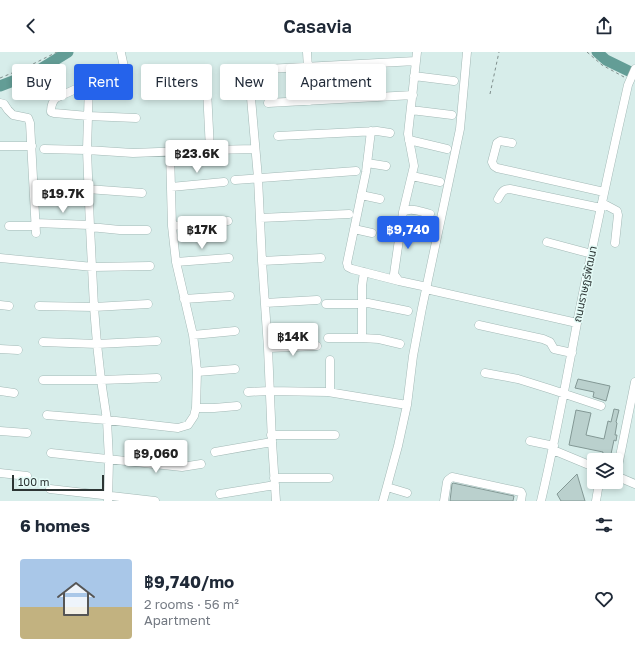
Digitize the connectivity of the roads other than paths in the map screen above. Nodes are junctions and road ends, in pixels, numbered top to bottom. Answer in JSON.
{"nodes":[{"id":1,"x":307,"y":52,"type":"edge"},
{"id":2,"x":417,"y":52,"type":"edge"},
{"id":3,"x":467,"y":52,"type":"edge"},
{"id":4,"x":121,"y":53,"type":"dead end"},
{"id":5,"x":416,"y":61,"type":"junction"},
{"id":6,"x":123,"y":64,"type":"edge"},
{"id":7,"x":308,"y":64,"type":"edge"},
{"id":8,"x":362,"y":64,"type":"edge"},
{"id":9,"x":635,"y":68,"type":"edge"},
{"id":10,"x":414,"y":76,"type":"junction"},
{"id":11,"x":454,"y":81,"type":"dead end"},
{"id":12,"x":74,"y":90,"type":"edge"},
{"id":13,"x":412,"y":95,"type":"junction"},
{"id":14,"x":89,"y":100,"type":"edge"},
{"id":15,"x":208,"y":100,"type":"edge"},
{"id":16,"x":251,"y":100,"type":"edge"},
{"id":17,"x":310,"y":101,"type":"joint"},
{"id":18,"x":0,"y":102,"type":"edge"},
{"id":19,"x":268,"y":103,"type":"dead end"},
{"id":20,"x":411,"y":110,"type":"junction"},
{"id":21,"x":452,"y":115,"type":"dead end"},
{"id":22,"x":88,"y":116,"type":"junction"},
{"id":23,"x":136,"y":118,"type":"dead end"},
{"id":24,"x":371,"y":131,"type":"junction"},
{"id":25,"x":390,"y":133,"type":"dead end"},
{"id":26,"x":278,"y":136,"type":"dead end"},
{"id":27,"x":409,"y":140,"type":"junction"},
{"id":28,"x":512,"y":143,"type":"dead end"},
{"id":29,"x":0,"y":146,"type":"edge"},
{"id":30,"x":32,"y":146,"type":"junction"},
{"id":31,"x":44,"y":149,"type":"dead end"},
{"id":32,"x":255,"y":149,"type":"junction"},
{"id":33,"x":447,"y":149,"type":"dead end"},
{"id":34,"x":87,"y":150,"type":"junction"},
{"id":35,"x":210,"y":150,"type":"junction"},
{"id":36,"x":170,"y":152,"type":"junction"},
{"id":37,"x":367,"y":162,"type":"junction"},
{"id":38,"x":386,"y":166,"type":"dead end"},
{"id":39,"x":356,"y":171,"type":"dead end"},
{"id":40,"x":412,"y":176,"type":"junction"},
{"id":41,"x":258,"y":178,"type":"junction"},
{"id":42,"x":235,"y":180,"type":"dead end"},
{"id":43,"x":224,"y":182,"type":"dead end"},
{"id":44,"x":440,"y":182,"type":"dead end"},
{"id":45,"x":46,"y":186,"type":"dead end"},
{"id":46,"x":171,"y":187,"type":"junction"},
{"id":47,"x":89,"y":190,"type":"junction"},
{"id":48,"x":604,"y":192,"type":"junction"},
{"id":49,"x":142,"y":194,"type":"dead end"},
{"id":50,"x":361,"y":195,"type":"junction"},
{"id":51,"x":380,"y":199,"type":"dead end"},
{"id":52,"x":498,"y":200,"type":"dead end"},
{"id":53,"x":601,"y":205,"type":"junction"},
{"id":54,"x":403,"y":212,"type":"junction"},
{"id":55,"x":349,"y":214,"type":"dead end"},
{"id":56,"x":430,"y":214,"type":"dead end"},
{"id":57,"x":260,"y":218,"type":"junction"},
{"id":58,"x":228,"y":221,"type":"dead end"},
{"id":59,"x":9,"y":226,"type":"dead end"},
{"id":60,"x":90,"y":226,"type":"junction"},
{"id":61,"x":172,"y":226,"type":"junction"},
{"id":62,"x":35,"y":228,"type":"junction"},
{"id":63,"x":354,"y":229,"type":"junction"},
{"id":64,"x":147,"y":230,"type":"dead end"},
{"id":65,"x":372,"y":233,"type":"dead end"},
{"id":66,"x":547,"y":242,"type":"dead end"},
{"id":67,"x":616,"y":243,"type":"dead end"},
{"id":68,"x":592,"y":254,"type":"junction"},
{"id":69,"x":0,"y":258,"type":"edge"},
{"id":70,"x":229,"y":258,"type":"dead end"},
{"id":71,"x":321,"y":258,"type":"dead end"},
{"id":72,"x":262,"y":261,"type":"junction"},
{"id":73,"x":176,"y":262,"type":"junction"},
{"id":74,"x":150,"y":266,"type":"dead end"},
{"id":75,"x":92,"y":267,"type":"junction"},
{"id":76,"x":364,"y":272,"type":"junction"},
{"id":77,"x":399,"y":281,"type":"junction"},
{"id":78,"x":427,"y":288,"type":"junction"},
{"id":79,"x":230,"y":296,"type":"dead end"},
{"id":80,"x":184,"y":299,"type":"junction"},
{"id":81,"x":317,"y":300,"type":"dead end"},
{"id":82,"x":265,"y":303,"type":"junction"},
{"id":83,"x":148,"y":304,"type":"dead end"},
{"id":84,"x":326,"y":304,"type":"dead end"},
{"id":85,"x":362,"y":304,"type":"junction"},
{"id":86,"x":0,"y":305,"type":"edge"},
{"id":87,"x":9,"y":306,"type":"dead end"},
{"id":88,"x":39,"y":306,"type":"dead end"},
{"id":89,"x":94,"y":307,"type":"junction"},
{"id":90,"x":408,"y":311,"type":"dead end"},
{"id":91,"x":577,"y":323,"type":"junction"},
{"id":92,"x":479,"y":324,"type":"dead end"},
{"id":93,"x":235,"y":331,"type":"dead end"},
{"id":94,"x":192,"y":335,"type":"junction"},
{"id":95,"x":328,"y":338,"type":"dead end"},
{"id":96,"x":362,"y":338,"type":"junction"},
{"id":97,"x":157,"y":341,"type":"dead end"},
{"id":98,"x":43,"y":342,"type":"dead end"},
{"id":99,"x":97,"y":344,"type":"junction"},
{"id":100,"x":400,"y":344,"type":"dead end"},
{"id":101,"x":317,"y":346,"type":"dead end"},
{"id":102,"x":268,"y":348,"type":"junction"},
{"id":103,"x":0,"y":349,"type":"edge"},
{"id":104,"x":18,"y":350,"type":"dead end"},
{"id":105,"x":572,"y":353,"type":"junction"},
{"id":106,"x":330,"y":360,"type":"dead end"},
{"id":107,"x":235,"y":369,"type":"dead end"},
{"id":108,"x":197,"y":372,"type":"junction"},
{"id":109,"x":486,"y":373,"type":"dead end"},
{"id":110,"x":157,"y":378,"type":"dead end"},
{"id":111,"x":43,"y":380,"type":"dead end"},
{"id":112,"x":101,"y":380,"type":"junction"},
{"id":113,"x":635,"y":382,"type":"edge"},
{"id":114,"x":0,"y":391,"type":"edge"},
{"id":115,"x":269,"y":391,"type":"junction"},
{"id":116,"x":248,"y":392,"type":"dead end"},
{"id":117,"x":330,"y":392,"type":"junction"},
{"id":118,"x":564,"y":393,"type":"junction"},
{"id":119,"x":14,"y":394,"type":"dead end"},
{"id":120,"x":633,"y":398,"type":"edge"},
{"id":121,"x":407,"y":405,"type":"junction"},
{"id":122,"x":237,"y":406,"type":"dead end"},
{"id":123,"x":601,"y":406,"type":"dead end"},
{"id":124,"x":196,"y":408,"type":"junction"},
{"id":125,"x":47,"y":415,"type":"dead end"},
{"id":126,"x":107,"y":420,"type":"junction"},
{"id":127,"x":0,"y":431,"type":"edge"},
{"id":128,"x":27,"y":433,"type":"dead end"},
{"id":129,"x":335,"y":435,"type":"dead end"},
{"id":130,"x":272,"y":438,"type":"junction"},
{"id":131,"x":530,"y":441,"type":"dead end"},
{"id":132,"x":553,"y":448,"type":"junction"},
{"id":133,"x":215,"y":452,"type":"dead end"},
{"id":134,"x":51,"y":453,"type":"dead end"},
{"id":135,"x":621,"y":453,"type":"edge"},
{"id":136,"x":109,"y":460,"type":"junction"},
{"id":137,"x":201,"y":464,"type":"dead end"},
{"id":138,"x":587,"y":464,"type":"edge"},
{"id":139,"x":0,"y":473,"type":"edge"},
{"id":140,"x":27,"y":476,"type":"dead end"},
{"id":141,"x":330,"y":478,"type":"dead end"},
{"id":142,"x":623,"y":479,"type":"edge"},
{"id":143,"x":274,"y":481,"type":"junction"},
{"id":144,"x":635,"y":484,"type":"edge"},
{"id":145,"x":387,"y":487,"type":"junction"},
{"id":146,"x":50,"y":489,"type":"dead end"},
{"id":147,"x":599,"y":489,"type":"edge"},
{"id":148,"x":407,"y":492,"type":"dead end"},
{"id":149,"x":220,"y":494,"type":"dead end"},
{"id":150,"x":108,"y":498,"type":"edge"},
{"id":151,"x":155,"y":501,"type":"edge"},
{"id":152,"x":276,"y":501,"type":"edge"},
{"id":153,"x":383,"y":501,"type":"edge"},
{"id":154,"x":444,"y":501,"type":"edge"},
{"id":155,"x":521,"y":501,"type":"edge"},
{"id":156,"x":541,"y":501,"type":"edge"},
{"id":157,"x":596,"y":501,"type":"edge"}],
"edges":[{"from":1,"to":7,"type":"street"},
{"from":2,"to":5,"type":"street"},
{"from":3,"to":78,"type":"street"},
{"from":4,"to":6,"type":"street"},
{"from":5,"to":8,"type":"street"},
{"from":5,"to":10,"type":"street"},
{"from":9,"to":48,"type":"street","name":"ถนนราษฏร์พัฒนา"},
{"from":10,"to":11,"type":"street"},
{"from":10,"to":13,"type":"street"},
{"from":12,"to":22,"type":"street"},
{"from":13,"to":17,"type":"street"},
{"from":13,"to":20,"type":"street"},
{"from":14,"to":22,"type":"street"},
{"from":15,"to":35,"type":"street"},
{"from":16,"to":32,"type":"street"},
{"from":17,"to":19,"type":"street"},
{"from":18,"to":30,"type":"street"},
{"from":20,"to":21,"type":"street"},
{"from":20,"to":27,"type":"street"},
{"from":22,"to":23,"type":"street"},
{"from":22,"to":34,"type":"street"},
{"from":24,"to":25,"type":"street"},
{"from":24,"to":26,"type":"street"},
{"from":24,"to":37,"type":"street"},
{"from":27,"to":33,"type":"street"},
{"from":27,"to":40,"type":"street"},
{"from":28,"to":48,"type":"street"},
{"from":29,"to":30,"type":"street"},
{"from":30,"to":62,"type":"street"},
{"from":31,"to":34,"type":"street"},
{"from":32,"to":35,"type":"street"},
{"from":32,"to":41,"type":"street"},
{"from":34,"to":36,"type":"street"},
{"from":34,"to":47,"type":"street"},
{"from":35,"to":36,"type":"street"},
{"from":36,"to":46,"type":"street"},
{"from":37,"to":38,"type":"street"},
{"from":37,"to":50,"type":"street"},
{"from":39,"to":41,"type":"street"},
{"from":40,"to":44,"type":"street"},
{"from":40,"to":54,"type":"street"},
{"from":41,"to":42,"type":"street"},
{"from":41,"to":57,"type":"street"},
{"from":43,"to":46,"type":"street"},
{"from":45,"to":47,"type":"street"},
{"from":46,"to":61,"type":"street"},
{"from":47,"to":49,"type":"street"},
{"from":47,"to":60,"type":"street"},
{"from":48,"to":53,"type":"street","name":"ถนนราษฏร์พัฒนา"},
{"from":50,"to":51,"type":"street"},
{"from":50,"to":63,"type":"street"},
{"from":52,"to":53,"type":"street"},
{"from":53,"to":67,"type":"street"},
{"from":53,"to":68,"type":"street","name":"ถนนราษฏร์พัฒนา"},
{"from":54,"to":56,"type":"street"},
{"from":54,"to":77,"type":"street"},
{"from":55,"to":57,"type":"street"},
{"from":57,"to":72,"type":"street"},
{"from":58,"to":61,"type":"street"},
{"from":59,"to":62,"type":"street"},
{"from":60,"to":62,"type":"street"},
{"from":60,"to":64,"type":"street"},
{"from":60,"to":75,"type":"street"},
{"from":61,"to":73,"type":"street"},
{"from":63,"to":65,"type":"street"},
{"from":63,"to":76,"type":"street"},
{"from":66,"to":68,"type":"street"},
{"from":68,"to":91,"type":"street","name":"ถนนราษฏร์พัฒนา"},
{"from":69,"to":75,"type":"street"},
{"from":70,"to":73,"type":"street"},
{"from":71,"to":72,"type":"street"},
{"from":72,"to":82,"type":"street"},
{"from":73,"to":80,"type":"street"},
{"from":74,"to":75,"type":"street"},
{"from":75,"to":89,"type":"street"},
{"from":76,"to":77,"type":"street"},
{"from":76,"to":85,"type":"street"},
{"from":77,"to":78,"type":"street"},
{"from":78,"to":91,"type":"street"},
{"from":78,"to":121,"type":"street"},
{"from":79,"to":80,"type":"street"},
{"from":80,"to":94,"type":"street"},
{"from":81,"to":82,"type":"street"},
{"from":82,"to":102,"type":"street"},
{"from":83,"to":89,"type":"street"},
{"from":84,"to":85,"type":"street"},
{"from":85,"to":90,"type":"street"},
{"from":85,"to":96,"type":"street"},
{"from":86,"to":87,"type":"street"},
{"from":88,"to":89,"type":"street"},
{"from":89,"to":99,"type":"street"},
{"from":91,"to":105,"type":"street","name":"ถนนราษฏร์พัฒนา"},
{"from":92,"to":105,"type":"street"},
{"from":93,"to":94,"type":"street"},
{"from":94,"to":108,"type":"street"},
{"from":95,"to":96,"type":"street"},
{"from":96,"to":100,"type":"street"},
{"from":97,"to":99,"type":"street"},
{"from":98,"to":99,"type":"street"},
{"from":99,"to":112,"type":"street"},
{"from":101,"to":102,"type":"street"},
{"from":102,"to":115,"type":"street"},
{"from":103,"to":104,"type":"street"},
{"from":105,"to":118,"type":"street","name":"ถนนราษฏร์พัฒนา"},
{"from":106,"to":117,"type":"street"},
{"from":107,"to":108,"type":"street"},
{"from":108,"to":124,"type":"street"},
{"from":109,"to":118,"type":"street"},
{"from":110,"to":112,"type":"street"},
{"from":111,"to":112,"type":"street"},
{"from":112,"to":126,"type":"street"},
{"from":113,"to":120,"type":"street"},
{"from":114,"to":119,"type":"street"},
{"from":115,"to":116,"type":"street"},
{"from":115,"to":117,"type":"street"},
{"from":115,"to":130,"type":"street"},
{"from":117,"to":121,"type":"street"},
{"from":118,"to":123,"type":"street"},
{"from":118,"to":132,"type":"street","name":"ถนนราษฏร์พัฒนา"},
{"from":120,"to":135,"type":"street"},
{"from":121,"to":145,"type":"street"},
{"from":122,"to":124,"type":"street"},
{"from":124,"to":126,"type":"street"},
{"from":125,"to":126,"type":"street"},
{"from":126,"to":136,"type":"street"},
{"from":127,"to":128,"type":"street"},
{"from":129,"to":130,"type":"street"},
{"from":130,"to":133,"type":"street"},
{"from":130,"to":143,"type":"street"},
{"from":131,"to":132,"type":"street"},
{"from":132,"to":138,"type":"street"},
{"from":132,"to":156,"type":"street","name":"ถนนราษฏร์พัฒนา"},
{"from":134,"to":136,"type":"street"},
{"from":136,"to":137,"type":"street"},
{"from":136,"to":150,"type":"street"},
{"from":139,"to":140,"type":"street"},
{"from":141,"to":143,"type":"street"},
{"from":142,"to":144,"type":"street"},
{"from":143,"to":149,"type":"street"},
{"from":143,"to":152,"type":"street"},
{"from":145,"to":148,"type":"street"},
{"from":145,"to":153,"type":"street"},
{"from":146,"to":150,"type":"street"},
{"from":147,"to":157,"type":"street"},
{"from":150,"to":151,"type":"street"},
{"from":154,"to":155,"type":"street"}]}
